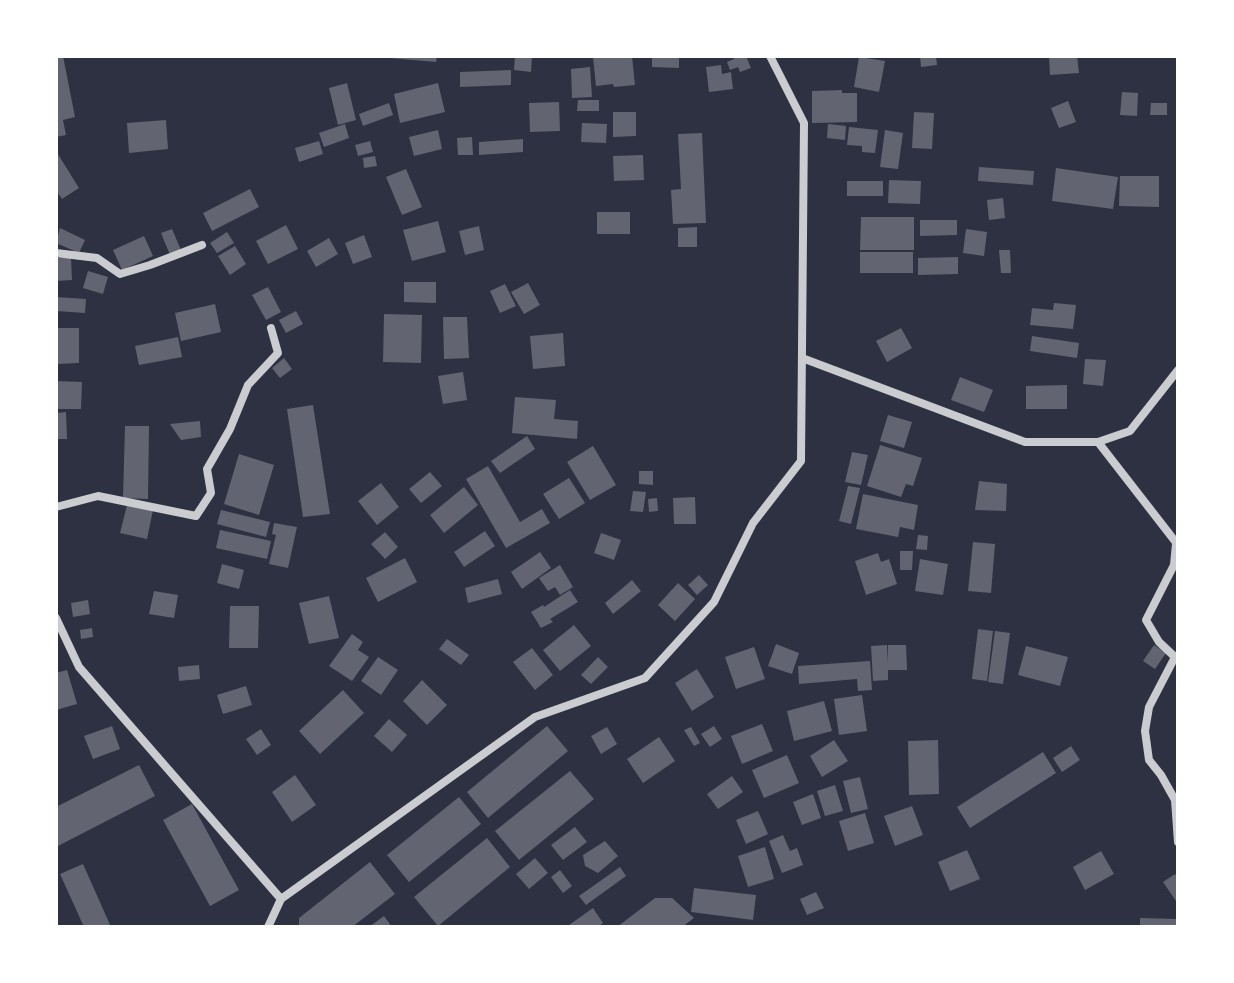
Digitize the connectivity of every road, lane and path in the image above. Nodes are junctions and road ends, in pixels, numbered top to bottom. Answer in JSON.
{"nodes":[{"id":1,"x":770,"y":56,"type":"edge"},
{"id":2,"x":202,"y":245,"type":"dead end"},
{"id":3,"x":56,"y":253,"type":"edge"},
{"id":4,"x":271,"y":328,"type":"dead end"},
{"id":5,"x":802,"y":358,"type":"junction"},
{"id":6,"x":1178,"y":370,"type":"edge"},
{"id":7,"x":1098,"y":442,"type":"junction"},
{"id":8,"x":56,"y":507,"type":"edge"},
{"id":9,"x":1177,"y":545,"type":"edge"},
{"id":10,"x":56,"y":618,"type":"edge"},
{"id":11,"x":1178,"y":842,"type":"edge"},
{"id":12,"x":281,"y":899,"type":"junction"},
{"id":13,"x":268,"y":927,"type":"edge"}],
"edges":[{"from":1,"to":5,"type":"street"},
{"from":2,"to":3,"type":"street"},
{"from":4,"to":8,"type":"street"},
{"from":5,"to":7,"type":"street"},
{"from":5,"to":12,"type":"street"},
{"from":6,"to":7,"type":"street"},
{"from":7,"to":9,"type":"street"},
{"from":9,"to":11,"type":"street"},
{"from":10,"to":12,"type":"street"},
{"from":12,"to":13,"type":"street"}]}
